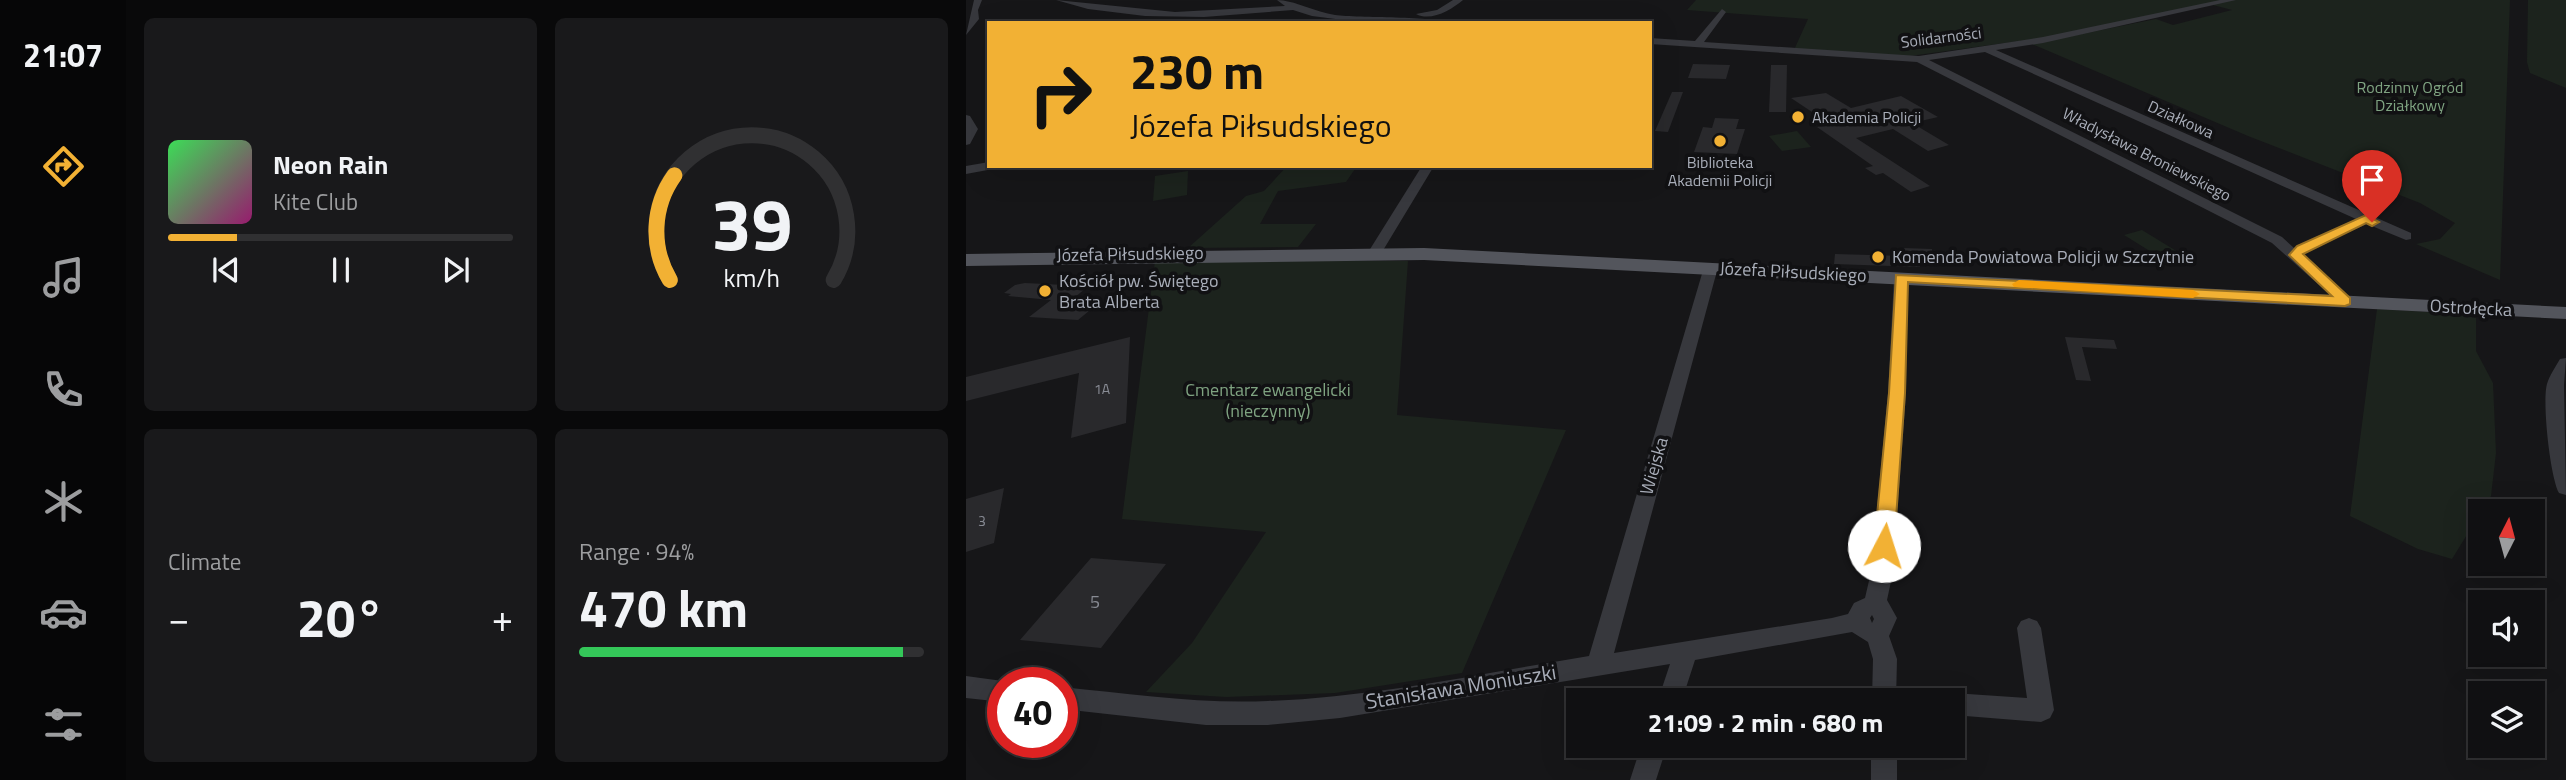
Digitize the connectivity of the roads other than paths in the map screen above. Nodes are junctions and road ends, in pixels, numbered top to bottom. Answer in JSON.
{"nodes":[{"id":1,"x":986,"y":0,"type":"edge"},
{"id":2,"x":1060,"y":0,"type":"edge"},
{"id":3,"x":1281,"y":0,"type":"edge"},
{"id":4,"x":1458,"y":0,"type":"edge"},
{"id":5,"x":2232,"y":0,"type":"edge"},
{"id":6,"x":973,"y":7,"type":"edge"},
{"id":7,"x":1290,"y":8,"type":"junction"},
{"id":8,"x":1722,"y":12,"type":"dead end"},
{"id":9,"x":1320,"y":15,"type":"junction"},
{"id":10,"x":1306,"y":21,"type":"edge"},
{"id":11,"x":1414,"y":21,"type":"edge"},
{"id":12,"x":966,"y":32,"type":"edge"},
{"id":13,"x":1652,"y":41,"type":"edge"},
{"id":14,"x":1697,"y":45,"type":"junction"},
{"id":15,"x":1984,"y":48,"type":"junction"},
{"id":16,"x":1919,"y":59,"type":"junction"},
{"id":17,"x":966,"y":118,"type":"edge"},
{"id":18,"x":966,"y":142,"type":"edge"},
{"id":19,"x":987,"y":164,"type":"edge"},
{"id":20,"x":966,"y":168,"type":"edge"},
{"id":21,"x":1427,"y":168,"type":"edge"},
{"id":22,"x":2366,"y":219,"type":"junction"},
{"id":23,"x":2406,"y":236,"type":"dead end"},
{"id":24,"x":966,"y":254,"type":"edge"},
{"id":25,"x":1374,"y":254,"type":"junction"},
{"id":26,"x":1294,"y":255,"type":"junction"},
{"id":27,"x":2296,"y":255,"type":"junction"},
{"id":28,"x":966,"y":260,"type":"edge"},
{"id":29,"x":1711,"y":267,"type":"junction"},
{"id":30,"x":1901,"y":278,"type":"junction"},
{"id":31,"x":2345,"y":301,"type":"junction"},
{"id":32,"x":2375,"y":303,"type":"joint"},
{"id":33,"x":2564,"y":316,"type":"edge"},
{"id":34,"x":2566,"y":363,"type":"edge"},
{"id":35,"x":2563,"y":460,"type":"edge"},
{"id":36,"x":2566,"y":488,"type":"edge"},
{"id":37,"x":1869,"y":619,"type":"junction"},
{"id":38,"x":2029,"y":628,"type":"dead end"},
{"id":39,"x":1687,"y":650,"type":"junction"},
{"id":40,"x":1598,"y":666,"type":"junction"},
{"id":41,"x":966,"y":687,"type":"edge"},
{"id":42,"x":1674,"y":688,"type":"edge"},
{"id":43,"x":1884,"y":688,"type":"edge"},
{"id":44,"x":987,"y":689,"type":"edge"},
{"id":45,"x":1078,"y":700,"type":"edge"},
{"id":46,"x":1965,"y":706,"type":"edge"},
{"id":47,"x":1650,"y":758,"type":"edge"},
{"id":48,"x":1884,"y":758,"type":"edge"},
{"id":49,"x":1643,"y":780,"type":"edge"},
{"id":50,"x":1884,"y":780,"type":"edge"}],
"edges":[{"from":1,"to":6,"type":"street"},
{"from":2,"to":7,"type":"street"},
{"from":3,"to":7,"type":"street"},
{"from":4,"to":9,"type":"street"},
{"from":5,"to":15,"type":"street","name":"Solidarności"},
{"from":6,"to":12,"type":"street"},
{"from":7,"to":9,"type":"street"},
{"from":8,"to":14,"type":"street"},
{"from":9,"to":10,"type":"street"},
{"from":9,"to":11,"type":"street"},
{"from":13,"to":14,"type":"street","name":"Solidarności"},
{"from":14,"to":16,"type":"street","name":"Solidarności"},
{"from":15,"to":16,"type":"street","name":"Solidarności"},
{"from":15,"to":22,"type":"street","name":"Działkowa"},
{"from":16,"to":27,"type":"street","name":"Władysława Broniewskiego"},
{"from":17,"to":18,"type":"street"},
{"from":19,"to":20,"type":"street"},
{"from":21,"to":25,"type":"street"},
{"from":22,"to":23,"type":"street","name":"Działkowa"},
{"from":22,"to":27,"type":"street"},
{"from":24,"to":26,"type":"main road","name":"Józefa Piłsudskiego"},
{"from":25,"to":26,"type":"main road","name":"Józefa Piłsudskiego"},
{"from":25,"to":29,"type":"main road","name":"Józefa Piłsudskiego"},
{"from":26,"to":28,"type":"main road","name":"Józefa Piłsudskiego"},
{"from":27,"to":31,"type":"street","name":"Władysława Broniewskiego"},
{"from":29,"to":30,"type":"main road","name":"Józefa Piłsudskiego"},
{"from":29,"to":40,"type":"street","name":"Wiejska"},
{"from":30,"to":31,"type":"main road","name":"Józefa Piłsudskiego"},
{"from":30,"to":37,"type":"street"},
{"from":31,"to":32,"type":"main road","name":"Józefa Piłsudskiego"},
{"from":32,"to":33,"type":"main road","name":"Ostrołęcka"},
{"from":34,"to":35,"type":"street"},
{"from":35,"to":36,"type":"street"},
{"from":37,"to":39,"type":"street","name":"Stanisława Moniuszki"},
{"from":37,"to":43,"type":"street"},
{"from":38,"to":46,"type":"street"},
{"from":39,"to":40,"type":"street","name":"Stanisława Moniuszki"},
{"from":39,"to":42,"type":"street"},
{"from":40,"to":45,"type":"street","name":"Stanisława Moniuszki"},
{"from":41,"to":44,"type":"street"},
{"from":47,"to":49,"type":"street"},
{"from":48,"to":50,"type":"street"}]}
